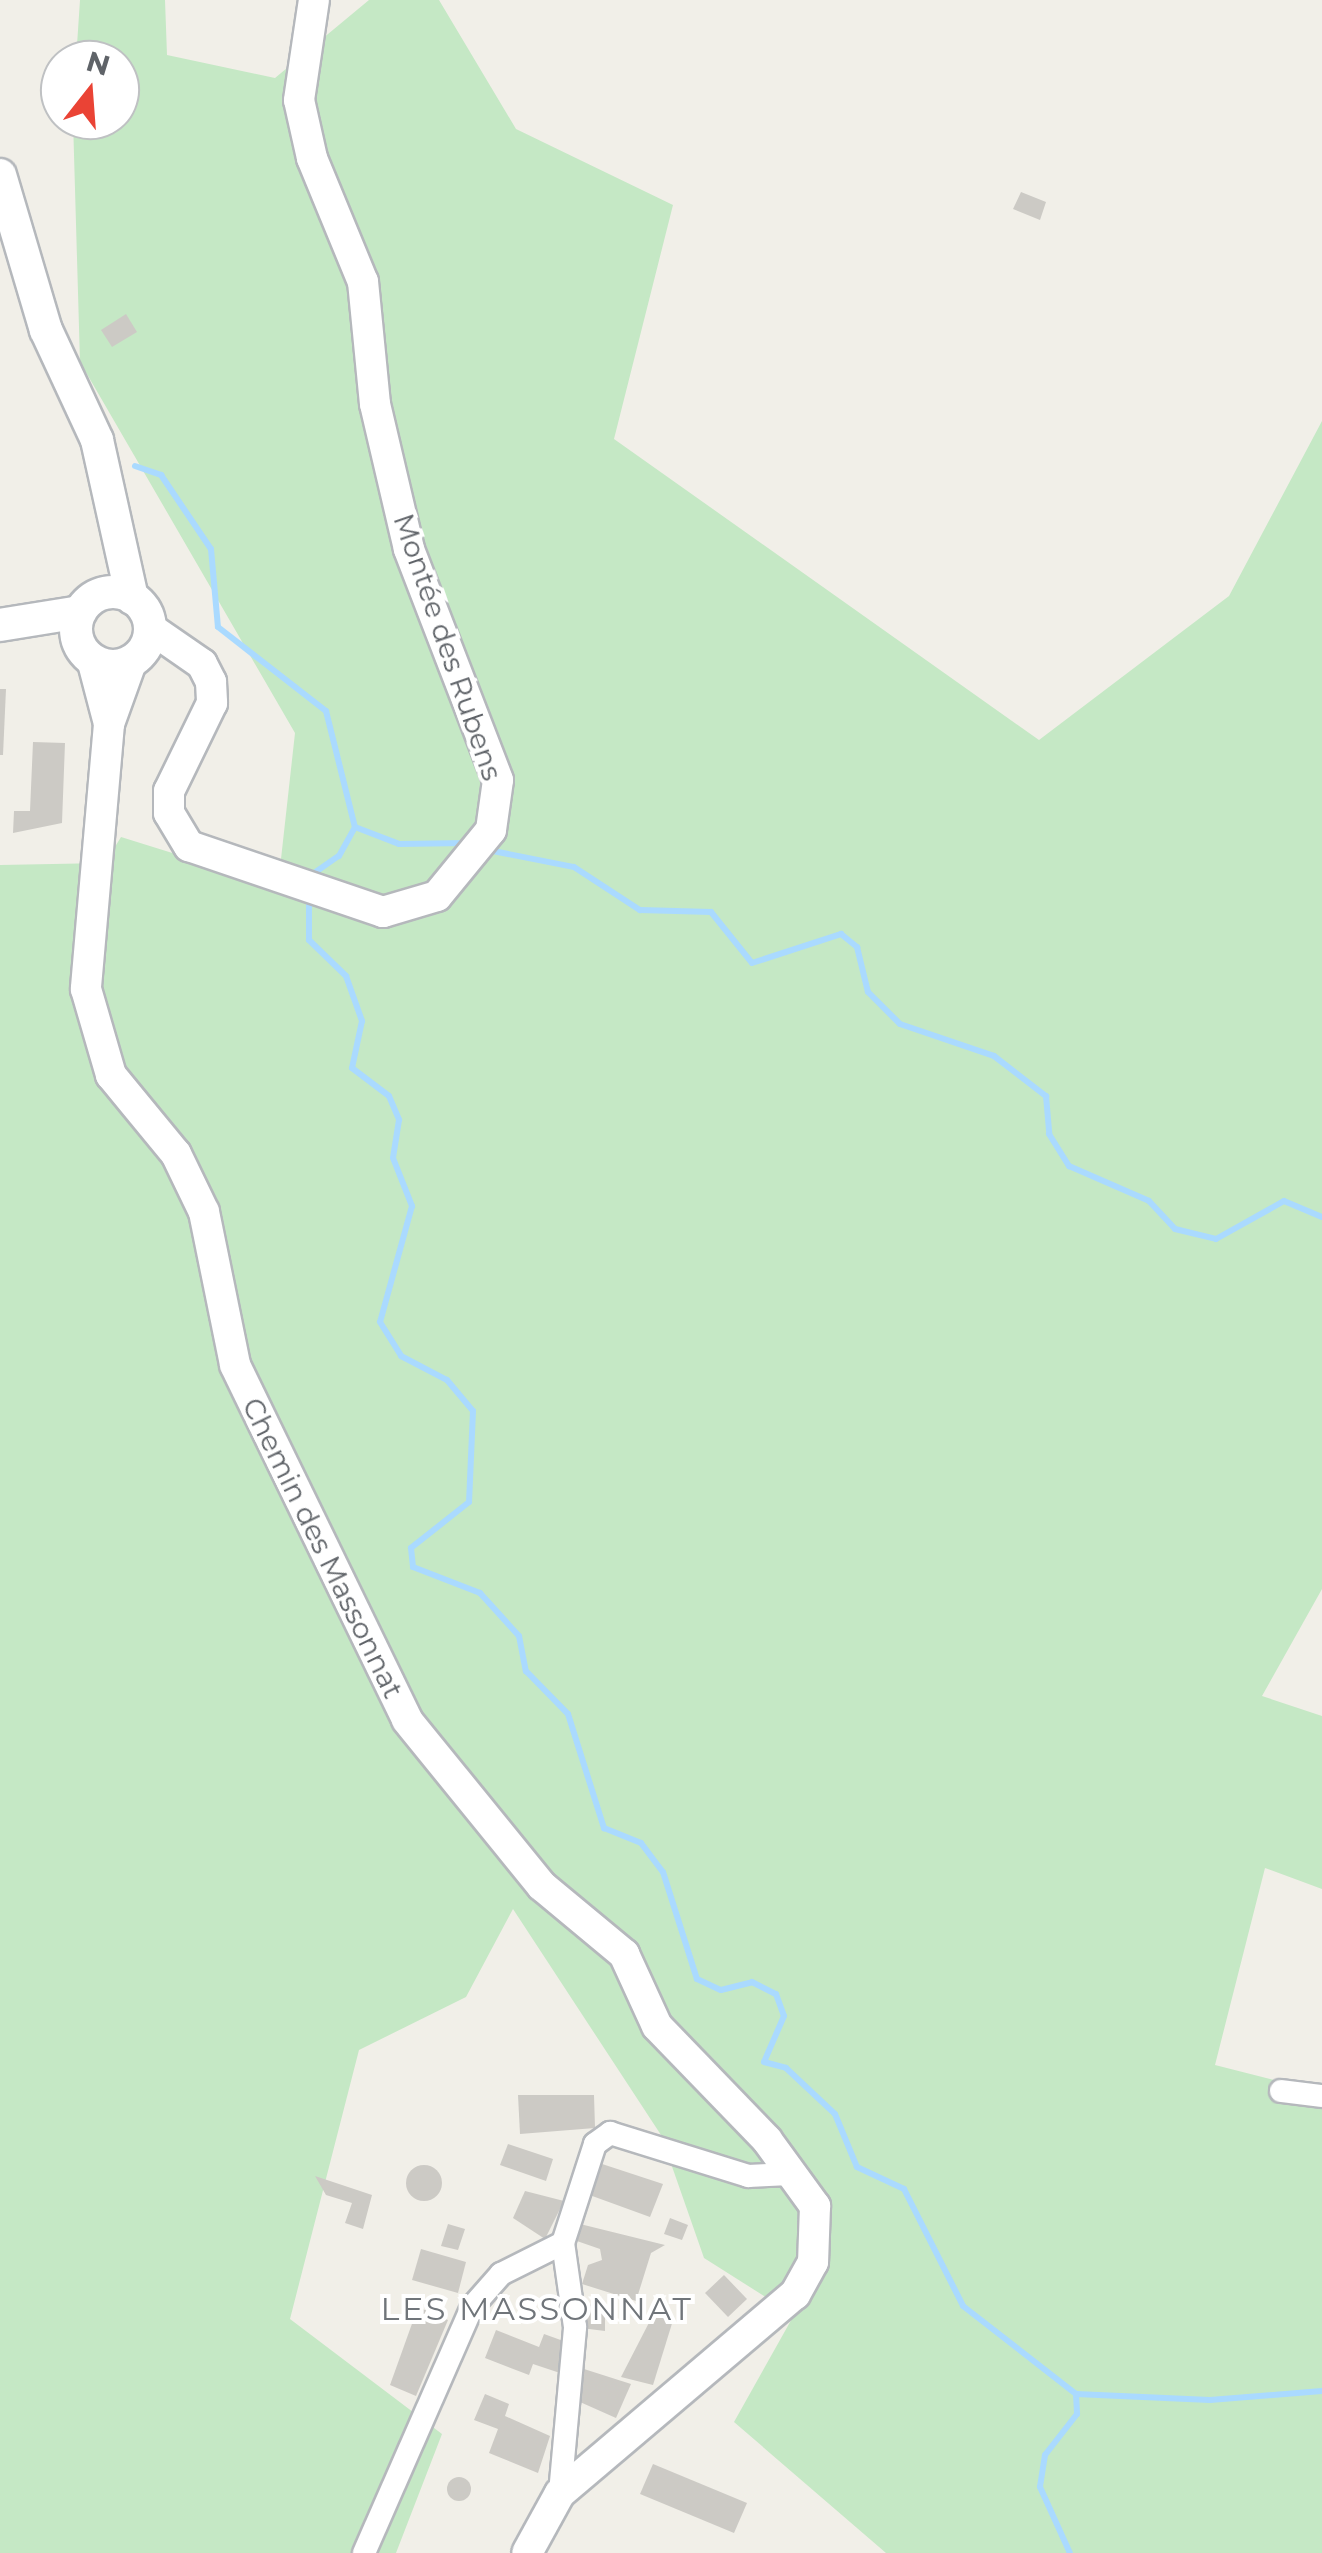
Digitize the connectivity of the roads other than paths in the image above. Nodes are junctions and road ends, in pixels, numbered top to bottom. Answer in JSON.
{"nodes":[{"id":1,"x":314,"y":0,"type":"edge"},
{"id":2,"x":0,"y":176,"type":"edge"},
{"id":3,"x":114,"y":539,"type":"junction"},
{"id":4,"x":132,"y":598,"type":"junction"},
{"id":5,"x":6,"y":625,"type":"edge"},
{"id":6,"x":85,"y":628,"type":"junction"},
{"id":7,"x":141,"y":647,"type":"junction"},
{"id":8,"x":109,"y":724,"type":"junction"},
{"id":9,"x":1282,"y":2091,"type":"dead end"},
{"id":10,"x":1322,"y":2096,"type":"edge"},
{"id":11,"x":789,"y":2174,"type":"junction"},
{"id":12,"x":563,"y":2242,"type":"junction"},
{"id":13,"x":560,"y":2493,"type":"junction"},
{"id":14,"x":364,"y":2553,"type":"edge"},
{"id":15,"x":527,"y":2553,"type":"edge"}],
"edges":[{"from":1,"to":7,"type":"street","name":"Montée des Rubens"},
{"from":2,"to":3,"type":"main road"},
{"from":3,"to":4,"type":"main road"},
{"from":3,"to":6,"type":"main road"},
{"from":4,"to":6,"type":"main road"},
{"from":4,"to":7,"type":"main road"},
{"from":5,"to":6,"type":"main road"},
{"from":6,"to":7,"type":"main road"},
{"from":6,"to":8,"type":"street","name":"Chemin des Massonnat"},
{"from":7,"to":8,"type":"street","name":"Chemin des Massonnat"},
{"from":8,"to":11,"type":"street","name":"Chemin des Massonnat"},
{"from":9,"to":10,"type":"street"},
{"from":11,"to":12,"type":"street"},
{"from":11,"to":13,"type":"street","name":"Chemin des Massonnat"},
{"from":12,"to":13,"type":"street"},
{"from":12,"to":14,"type":"street"},
{"from":13,"to":15,"type":"street","name":"Chemin des Massonnat"}]}
